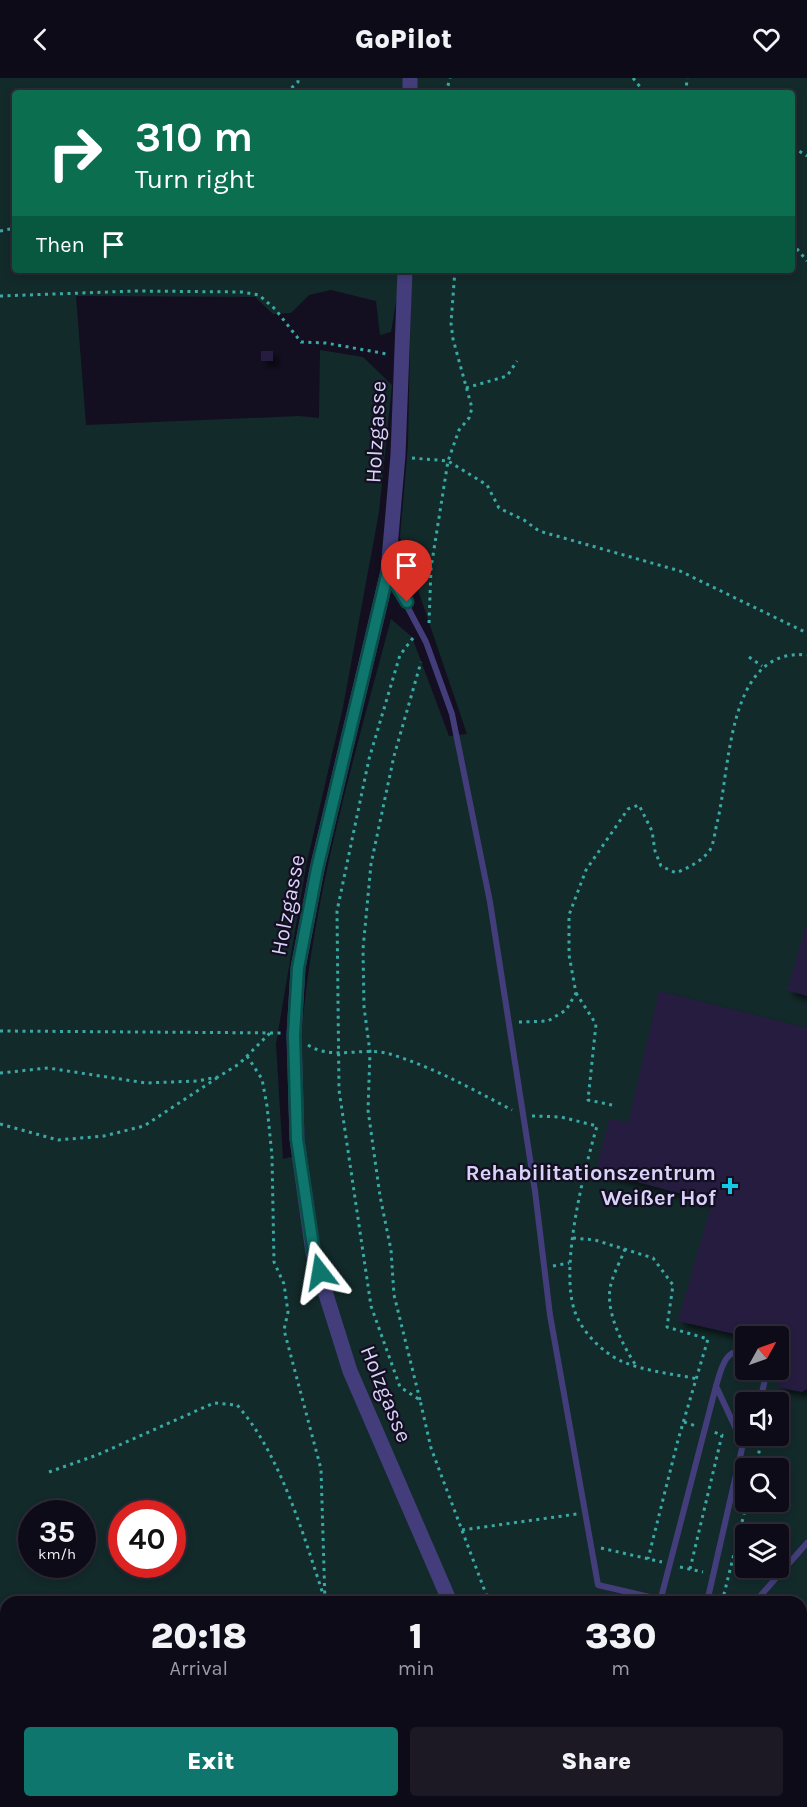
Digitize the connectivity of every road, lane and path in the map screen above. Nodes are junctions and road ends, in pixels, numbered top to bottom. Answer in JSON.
{"nodes":[{"id":1,"x":298,"y":78,"type":"edge"},
{"id":2,"x":633,"y":78,"type":"edge"},
{"id":3,"x":289,"y":90,"type":"edge"},
{"id":4,"x":643,"y":90,"type":"edge"},
{"id":5,"x":795,"y":247,"type":"edge"},
{"id":6,"x":807,"y":261,"type":"edge"},
{"id":7,"x":405,"y":273,"type":"edge"},
{"id":8,"x":455,"y":273,"type":"edge"},
{"id":9,"x":0,"y":296,"type":"edge"},
{"id":10,"x":402,"y":356,"type":"junction"},
{"id":11,"x":517,"y":361,"type":"dead end"},
{"id":12,"x":466,"y":388,"type":"junction"},
{"id":13,"x":398,"y":455,"type":"junction"},
{"id":14,"x":448,"y":461,"type":"junction"},
{"id":15,"x":388,"y":571,"type":"junction"},
{"id":16,"x":420,"y":629,"type":"junction"},
{"id":17,"x":807,"y":633,"type":"edge"},
{"id":18,"x":426,"y":642,"type":"junction"},
{"id":19,"x":807,"y":656,"type":"edge"},
{"id":20,"x":749,"y":657,"type":"dead end"},
{"id":21,"x":762,"y":666,"type":"junction"},
{"id":22,"x":576,"y":993,"type":"junction"},
{"id":23,"x":508,"y":1023,"type":"junction"},
{"id":24,"x":0,"y":1031,"type":"edge"},
{"id":25,"x":294,"y":1035,"type":"junction"},
{"id":26,"x":340,"y":1052,"type":"junction"},
{"id":27,"x":370,"y":1052,"type":"junction"},
{"id":28,"x":247,"y":1056,"type":"junction"},
{"id":29,"x":0,"y":1072,"type":"edge"},
{"id":30,"x":218,"y":1077,"type":"junction"},
{"id":31,"x":612,"y":1105,"type":"dead end"},
{"id":32,"x":523,"y":1116,"type":"junction"},
{"id":33,"x":0,"y":1124,"type":"edge"},
{"id":34,"x":573,"y":1238,"type":"junction"},
{"id":35,"x":625,"y":1249,"type":"junction"},
{"id":36,"x":569,"y":1263,"type":"junction"},
{"id":37,"x":544,"y":1268,"type":"junction"},
{"id":38,"x":735,"y":1353,"type":"edge"},
{"id":39,"x":635,"y":1364,"type":"junction"},
{"id":40,"x":698,"y":1380,"type":"junction"},
{"id":41,"x":716,"y":1386,"type":"junction"},
{"id":42,"x":420,"y":1400,"type":"junction"},
{"id":43,"x":684,"y":1422,"type":"junction"},
{"id":44,"x":735,"y":1427,"type":"edge"},
{"id":45,"x":705,"y":1429,"type":"junction"},
{"id":46,"x":743,"y":1446,"type":"edge"},
{"id":47,"x":49,"y":1472,"type":"dead end"},
{"id":48,"x":744,"y":1512,"type":"edge"},
{"id":49,"x":585,"y":1513,"type":"junction"},
{"id":50,"x":461,"y":1530,"type":"junction"},
{"id":51,"x":807,"y":1543,"type":"edge"},
{"id":52,"x":648,"y":1559,"type":"dead end"},
{"id":53,"x":690,"y":1569,"type":"dead end"},
{"id":54,"x":323,"y":1596,"type":"edge"},
{"id":55,"x":324,"y":1596,"type":"edge"},
{"id":56,"x":447,"y":1596,"type":"edge"},
{"id":57,"x":487,"y":1596,"type":"edge"},
{"id":58,"x":651,"y":1596,"type":"edge"},
{"id":59,"x":662,"y":1596,"type":"edge"},
{"id":60,"x":707,"y":1596,"type":"edge"},
{"id":61,"x":724,"y":1596,"type":"edge"},
{"id":62,"x":760,"y":1596,"type":"edge"}],
"edges":[{"from":1,"to":3,"type":"path"},
{"from":2,"to":4,"type":"path"},
{"from":5,"to":6,"type":"path"},
{"from":7,"to":10,"type":"street","name":"Holzgasse"},
{"from":8,"to":12,"type":"path"},
{"from":9,"to":10,"type":"path"},
{"from":10,"to":13,"type":"street","name":"Holzgasse"},
{"from":11,"to":12,"type":"path"},
{"from":12,"to":14,"type":"path"},
{"from":13,"to":14,"type":"path"},
{"from":13,"to":15,"type":"street","name":"Holzgasse"},
{"from":14,"to":17,"type":"path"},
{"from":14,"to":18,"type":"path"},
{"from":15,"to":16,"type":"lane"},
{"from":15,"to":25,"type":"street","name":"Holzgasse"},
{"from":16,"to":18,"type":"lane"},
{"from":16,"to":26,"type":"path"},
{"from":18,"to":23,"type":"lane"},
{"from":18,"to":27,"type":"path"},
{"from":19,"to":21,"type":"path"},
{"from":20,"to":21,"type":"path"},
{"from":21,"to":22,"type":"path"},
{"from":22,"to":23,"type":"path"},
{"from":22,"to":31,"type":"path"},
{"from":23,"to":32,"type":"lane"},
{"from":24,"to":28,"type":"path"},
{"from":25,"to":26,"type":"path"},
{"from":25,"to":56,"type":"street","name":"Holzgasse"},
{"from":26,"to":27,"type":"path"},
{"from":26,"to":42,"type":"path"},
{"from":27,"to":32,"type":"path"},
{"from":27,"to":42,"type":"path"},
{"from":28,"to":30,"type":"path"},
{"from":28,"to":55,"type":"path"},
{"from":29,"to":30,"type":"path"},
{"from":30,"to":33,"type":"path"},
{"from":32,"to":34,"type":"path"},
{"from":32,"to":37,"type":"lane"},
{"from":34,"to":35,"type":"path"},
{"from":34,"to":36,"type":"path"},
{"from":35,"to":39,"type":"path"},
{"from":35,"to":40,"type":"path"},
{"from":36,"to":37,"type":"path"},
{"from":36,"to":39,"type":"path"},
{"from":37,"to":49,"type":"lane"},
{"from":38,"to":41,"type":"lane"},
{"from":39,"to":40,"type":"path"},
{"from":40,"to":43,"type":"path"},
{"from":41,"to":44,"type":"lane"},
{"from":41,"to":45,"type":"lane"},
{"from":42,"to":50,"type":"path"},
{"from":43,"to":45,"type":"path"},
{"from":43,"to":52,"type":"path"},
{"from":45,"to":53,"type":"path"},
{"from":45,"to":59,"type":"lane"},
{"from":46,"to":60,"type":"lane"},
{"from":47,"to":54,"type":"path"},
{"from":48,"to":61,"type":"path"},
{"from":49,"to":50,"type":"path"},
{"from":49,"to":58,"type":"lane"},
{"from":50,"to":57,"type":"path"},
{"from":51,"to":62,"type":"lane"}]}
